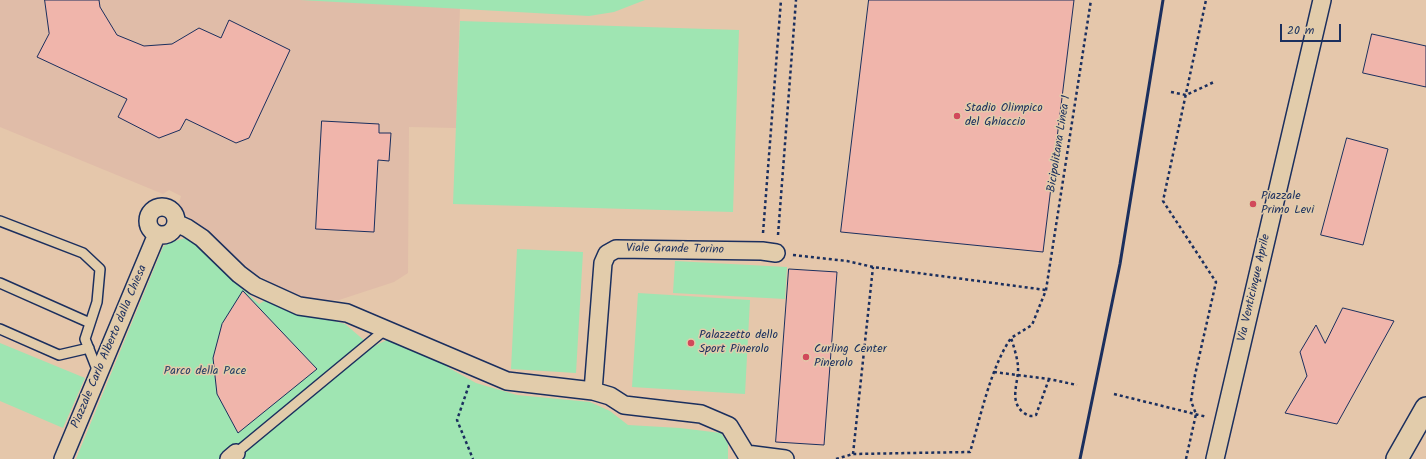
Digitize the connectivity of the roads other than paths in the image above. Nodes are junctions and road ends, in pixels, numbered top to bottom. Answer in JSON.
{"nodes":[{"id":1,"x":1322,"y":0,"type":"edge"},
{"id":2,"x":0,"y":220,"type":"edge"},
{"id":3,"x":176,"y":223,"type":"junction"},
{"id":4,"x":157,"y":234,"type":"junction"},
{"id":5,"x":769,"y":252,"type":"road end"},
{"id":6,"x":0,"y":283,"type":"edge"},
{"id":7,"x":90,"y":322,"type":"junction"},
{"id":8,"x":0,"y":329,"type":"edge"},
{"id":9,"x":386,"y":329,"type":"junction"},
{"id":10,"x":89,"y":348,"type":"junction"},
{"id":11,"x":99,"y":374,"type":"junction"},
{"id":12,"x":593,"y":391,"type":"junction"},
{"id":13,"x":1425,"y":414,"type":"edge"},
{"id":14,"x":232,"y":456,"type":"edge"},
{"id":15,"x":63,"y":459,"type":"edge"},
{"id":16,"x":785,"y":459,"type":"edge"},
{"id":17,"x":1215,"y":459,"type":"edge"},
{"id":18,"x":1397,"y":459,"type":"edge"}],
"edges":[{"from":1,"to":17,"type":"street","name":"Via Venticinque Aprile"},
{"from":2,"to":7,"type":"lane"},
{"from":3,"to":4,"type":"street"},
{"from":3,"to":4,"type":"street"},
{"from":3,"to":9,"type":"street"},
{"from":4,"to":11,"type":"street","name":"Piazzale Carlo Alberto dalla Chiesa"},
{"from":5,"to":12,"type":"street","name":"Viale Grande Torino"},
{"from":6,"to":7,"type":"lane"},
{"from":7,"to":10,"type":"lane"},
{"from":8,"to":10,"type":"lane"},
{"from":9,"to":12,"type":"street"},
{"from":9,"to":14,"type":"lane"},
{"from":10,"to":11,"type":"lane"},
{"from":11,"to":15,"type":"street","name":"Piazzale Carlo Alberto dalla Chiesa"},
{"from":12,"to":16,"type":"street"},
{"from":13,"to":18,"type":"street"}]}
